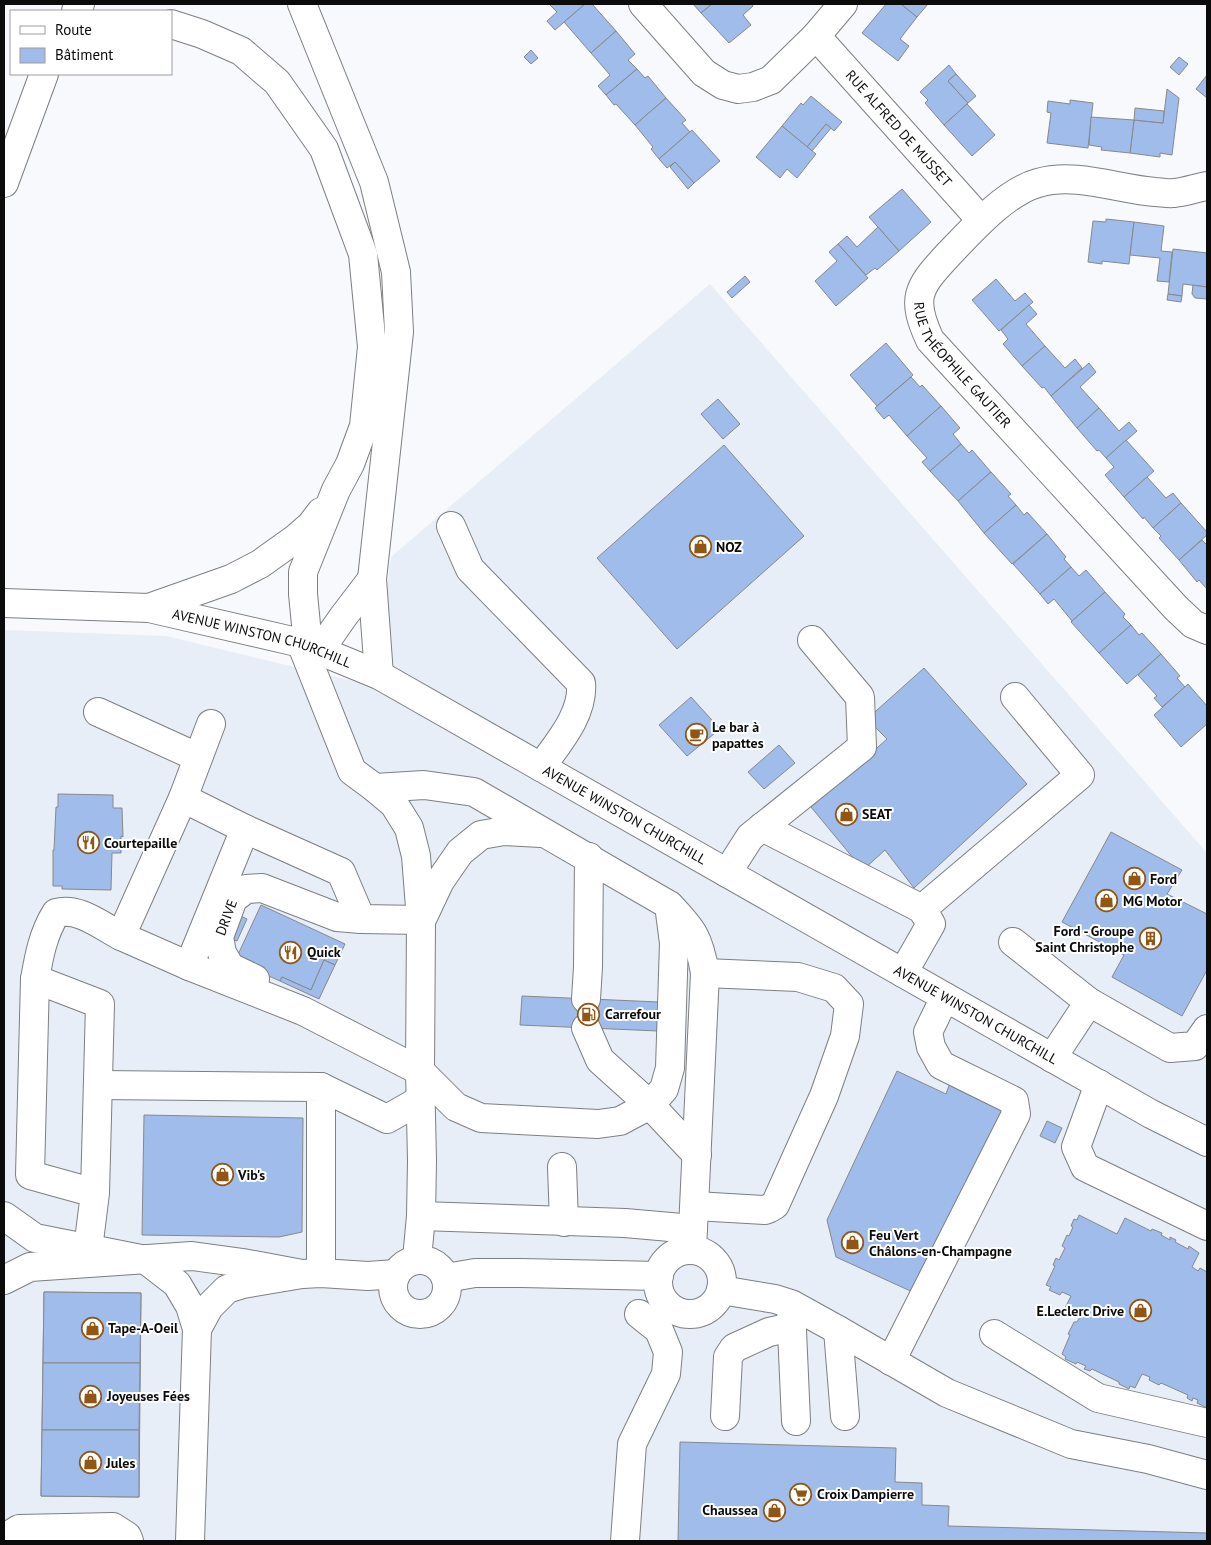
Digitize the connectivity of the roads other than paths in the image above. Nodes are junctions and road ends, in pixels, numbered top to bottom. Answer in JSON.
{"nodes":[{"id":1,"x":302,"y":4,"type":"edge"},
{"id":2,"x":643,"y":4,"type":"edge"},
{"id":3,"x":843,"y":4,"type":"edge"},
{"id":4,"x":172,"y":24,"type":"edge"},
{"id":5,"x":816,"y":36,"type":"junction"},
{"id":6,"x":45,"y":76,"type":"edge"},
{"id":7,"x":4,"y":183,"type":"edge"},
{"id":8,"x":1207,"y":186,"type":"edge"},
{"id":9,"x":981,"y":220,"type":"junction"},
{"id":10,"x":336,"y":490,"type":"junction"},
{"id":11,"x":451,"y":526,"type":"dead end"},
{"id":12,"x":372,"y":579,"type":"junction"},
{"id":13,"x":4,"y":603,"type":"edge"},
{"id":14,"x":148,"y":608,"type":"junction"},
{"id":15,"x":1207,"y":630,"type":"edge"},
{"id":16,"x":812,"y":640,"type":"dead end"},
{"id":17,"x":310,"y":646,"type":"junction"},
{"id":18,"x":379,"y":675,"type":"junction"},
{"id":19,"x":1015,"y":697,"type":"dead end"},
{"id":20,"x":98,"y":712,"type":"dead end"},
{"id":21,"x":211,"y":724,"type":"dead end"},
{"id":22,"x":198,"y":757,"type":"junction"},
{"id":23,"x":541,"y":767,"type":"junction"},
{"id":24,"x":375,"y":788,"type":"junction"},
{"id":25,"x":183,"y":798,"type":"junction"},
{"id":26,"x":762,"y":827,"type":"junction"},
{"id":27,"x":245,"y":829,"type":"junction"},
{"id":28,"x":547,"y":834,"type":"junction"},
{"id":29,"x":589,"y":858,"type":"junction"},
{"id":30,"x":341,"y":872,"type":"junction"},
{"id":31,"x":727,"y":873,"type":"junction"},
{"id":32,"x":669,"y":905,"type":"junction"},
{"id":33,"x":922,"y":909,"type":"junction"},
{"id":34,"x":318,"y":910,"type":"junction"},
{"id":35,"x":361,"y":919,"type":"junction"},
{"id":36,"x":421,"y":920,"type":"junction"},
{"id":37,"x":120,"y":936,"type":"junction"},
{"id":38,"x":1013,"y":942,"type":"dead end"},
{"id":39,"x":189,"y":966,"type":"junction"},
{"id":40,"x":705,"y":973,"type":"junction"},
{"id":41,"x":903,"y":974,"type":"junction"},
{"id":42,"x":35,"y":979,"type":"junction"},
{"id":43,"x":945,"y":997,"type":"junction"},
{"id":44,"x":586,"y":999,"type":"dead end"},
{"id":45,"x":1089,"y":1002,"type":"junction"},
{"id":46,"x":303,"y":1011,"type":"junction"},
{"id":47,"x":586,"y":1028,"type":"dead end"},
{"id":48,"x":1207,"y":1029,"type":"edge"},
{"id":49,"x":1052,"y":1058,"type":"junction"},
{"id":50,"x":420,"y":1071,"type":"junction"},
{"id":51,"x":1099,"y":1084,"type":"junction"},
{"id":52,"x":98,"y":1085,"type":"junction"},
{"id":53,"x":321,"y":1087,"type":"junction"},
{"id":54,"x":422,"y":1098,"type":"junction"},
{"id":55,"x":650,"y":1105,"type":"junction"},
{"id":56,"x":1207,"y":1142,"type":"edge"},
{"id":57,"x":698,"y":1155,"type":"junction"},
{"id":58,"x":562,"y":1167,"type":"dead end"},
{"id":59,"x":95,"y":1193,"type":"junction"},
{"id":60,"x":4,"y":1216,"type":"edge"},
{"id":61,"x":421,"y":1216,"type":"junction"},
{"id":62,"x":564,"y":1222,"type":"junction"},
{"id":63,"x":1207,"y":1226,"type":"edge"},
{"id":64,"x":693,"y":1228,"type":"junction"},
{"id":65,"x":88,"y":1249,"type":"junction"},
{"id":66,"x":146,"y":1260,"type":"junction"},
{"id":67,"x":406,"y":1266,"type":"junction"},
{"id":68,"x":312,"y":1273,"type":"junction"},
{"id":69,"x":659,"y":1276,"type":"junction"},
{"id":70,"x":446,"y":1278,"type":"junction"},
{"id":71,"x":4,"y":1280,"type":"edge"},
{"id":72,"x":721,"y":1290,"type":"junction"},
{"id":73,"x":696,"y":1313,"type":"junction"},
{"id":74,"x":639,"y":1314,"type":"dead end"},
{"id":75,"x":792,"y":1316,"type":"junction"},
{"id":76,"x":197,"y":1329,"type":"junction"},
{"id":77,"x":838,"y":1330,"type":"junction"},
{"id":78,"x":994,"y":1334,"type":"dead end"},
{"id":79,"x":668,"y":1352,"type":"junction"},
{"id":80,"x":891,"y":1361,"type":"junction"},
{"id":81,"x":725,"y":1416,"type":"dead end"},
{"id":82,"x":845,"y":1416,"type":"dead end"},
{"id":83,"x":796,"y":1421,"type":"dead end"},
{"id":84,"x":1207,"y":1423,"type":"edge"},
{"id":85,"x":1207,"y":1475,"type":"edge"},
{"id":86,"x":6,"y":1541,"type":"edge"},
{"id":87,"x":129,"y":1541,"type":"edge"},
{"id":88,"x":190,"y":1541,"type":"edge"},
{"id":89,"x":625,"y":1541,"type":"edge"}],
"edges":[{"from":1,"to":12,"type":"street"},
{"from":2,"to":5,"type":"street"},
{"from":3,"to":5,"type":"street"},
{"from":4,"to":10,"type":"street"},
{"from":5,"to":9,"type":"street","name":"RUE ALFRED DE MUSSET"},
{"from":6,"to":7,"type":"street"},
{"from":8,"to":9,"type":"street","name":"RUE THÉOPHILE GAUTIER"},
{"from":9,"to":15,"type":"street","name":"RUE THÉOPHILE GAUTIER"},
{"from":10,"to":14,"type":"street"},
{"from":10,"to":17,"type":"street"},
{"from":11,"to":23,"type":"street"},
{"from":12,"to":17,"type":"street"},
{"from":12,"to":18,"type":"street"},
{"from":13,"to":14,"type":"street","name":"AVENUE WINSTON CHURCHILL"},
{"from":14,"to":17,"type":"street","name":"AVENUE WINSTON CHURCHILL"},
{"from":16,"to":26,"type":"street"},
{"from":17,"to":18,"type":"street","name":"AVENUE WINSTON CHURCHILL"},
{"from":17,"to":24,"type":"street"},
{"from":18,"to":23,"type":"street","name":"AVENUE WINSTON CHURCHILL"},
{"from":19,"to":33,"type":"street"},
{"from":20,"to":22,"type":"street"},
{"from":21,"to":22,"type":"street"},
{"from":22,"to":25,"type":"street"},
{"from":23,"to":31,"type":"street","name":"AVENUE WINSTON CHURCHILL"},
{"from":24,"to":28,"type":"street"},
{"from":24,"to":36,"type":"street"},
{"from":25,"to":27,"type":"street"},
{"from":25,"to":37,"type":"street"},
{"from":26,"to":31,"type":"street"},
{"from":26,"to":33,"type":"street"},
{"from":27,"to":30,"type":"street"},
{"from":27,"to":39,"type":"street"},
{"from":28,"to":29,"type":"street"},
{"from":28,"to":36,"type":"street"},
{"from":29,"to":32,"type":"street"},
{"from":29,"to":44,"type":"street"},
{"from":30,"to":34,"type":"street"},
{"from":30,"to":35,"type":"street"},
{"from":31,"to":41,"type":"street","name":"AVENUE WINSTON CHURCHILL"},
{"from":32,"to":40,"type":"street"},
{"from":32,"to":55,"type":"street"},
{"from":33,"to":41,"type":"street"},
{"from":34,"to":35,"type":"street","name":"DRIVE"},
{"from":34,"to":46,"type":"street","name":"DRIVE"},
{"from":35,"to":36,"type":"street","name":"DRIVE"},
{"from":36,"to":50,"type":"street"},
{"from":37,"to":39,"type":"street"},
{"from":37,"to":42,"type":"street"},
{"from":38,"to":45,"type":"street"},
{"from":39,"to":46,"type":"street"},
{"from":40,"to":57,"type":"street"},
{"from":40,"to":64,"type":"street"},
{"from":41,"to":43,"type":"street","name":"AVENUE WINSTON CHURCHILL"},
{"from":42,"to":52,"type":"street"},
{"from":42,"to":59,"type":"street"},
{"from":43,"to":49,"type":"street","name":"AVENUE WINSTON CHURCHILL"},
{"from":43,"to":80,"type":"street"},
{"from":45,"to":48,"type":"street"},
{"from":45,"to":49,"type":"street"},
{"from":46,"to":50,"type":"street"},
{"from":47,"to":55,"type":"street"},
{"from":49,"to":51,"type":"street","name":"AVENUE WINSTON CHURCHILL"},
{"from":50,"to":54,"type":"street"},
{"from":50,"to":55,"type":"street"},
{"from":51,"to":56,"type":"street","name":"AVENUE WINSTON CHURCHILL"},
{"from":51,"to":63,"type":"street"},
{"from":52,"to":53,"type":"street"},
{"from":52,"to":59,"type":"street"},
{"from":53,"to":54,"type":"street"},
{"from":53,"to":68,"type":"street"},
{"from":54,"to":61,"type":"street"},
{"from":55,"to":57,"type":"street"},
{"from":57,"to":64,"type":"street"},
{"from":58,"to":62,"type":"street"},
{"from":59,"to":65,"type":"street"},
{"from":60,"to":65,"type":"street"},
{"from":61,"to":62,"type":"street"},
{"from":61,"to":67,"type":"street"},
{"from":62,"to":64,"type":"street"},
{"from":64,"to":69,"type":"street"},
{"from":64,"to":72,"type":"street"},
{"from":65,"to":66,"type":"street"},
{"from":66,"to":68,"type":"street"},
{"from":66,"to":71,"type":"street"},
{"from":66,"to":76,"type":"street"},
{"from":67,"to":68,"type":"street"},
{"from":67,"to":70,"type":"street"},
{"from":67,"to":70,"type":"street"},
{"from":68,"to":76,"type":"street"},
{"from":69,"to":70,"type":"street"},
{"from":69,"to":73,"type":"street"},
{"from":72,"to":73,"type":"street"},
{"from":72,"to":75,"type":"street"},
{"from":73,"to":79,"type":"street"},
{"from":74,"to":79,"type":"street"},
{"from":75,"to":77,"type":"street"},
{"from":75,"to":81,"type":"street"},
{"from":75,"to":83,"type":"street"},
{"from":76,"to":88,"type":"street"},
{"from":77,"to":80,"type":"street"},
{"from":77,"to":82,"type":"street"},
{"from":78,"to":84,"type":"street"},
{"from":79,"to":89,"type":"street"},
{"from":80,"to":85,"type":"street"},
{"from":86,"to":87,"type":"street"}]}
